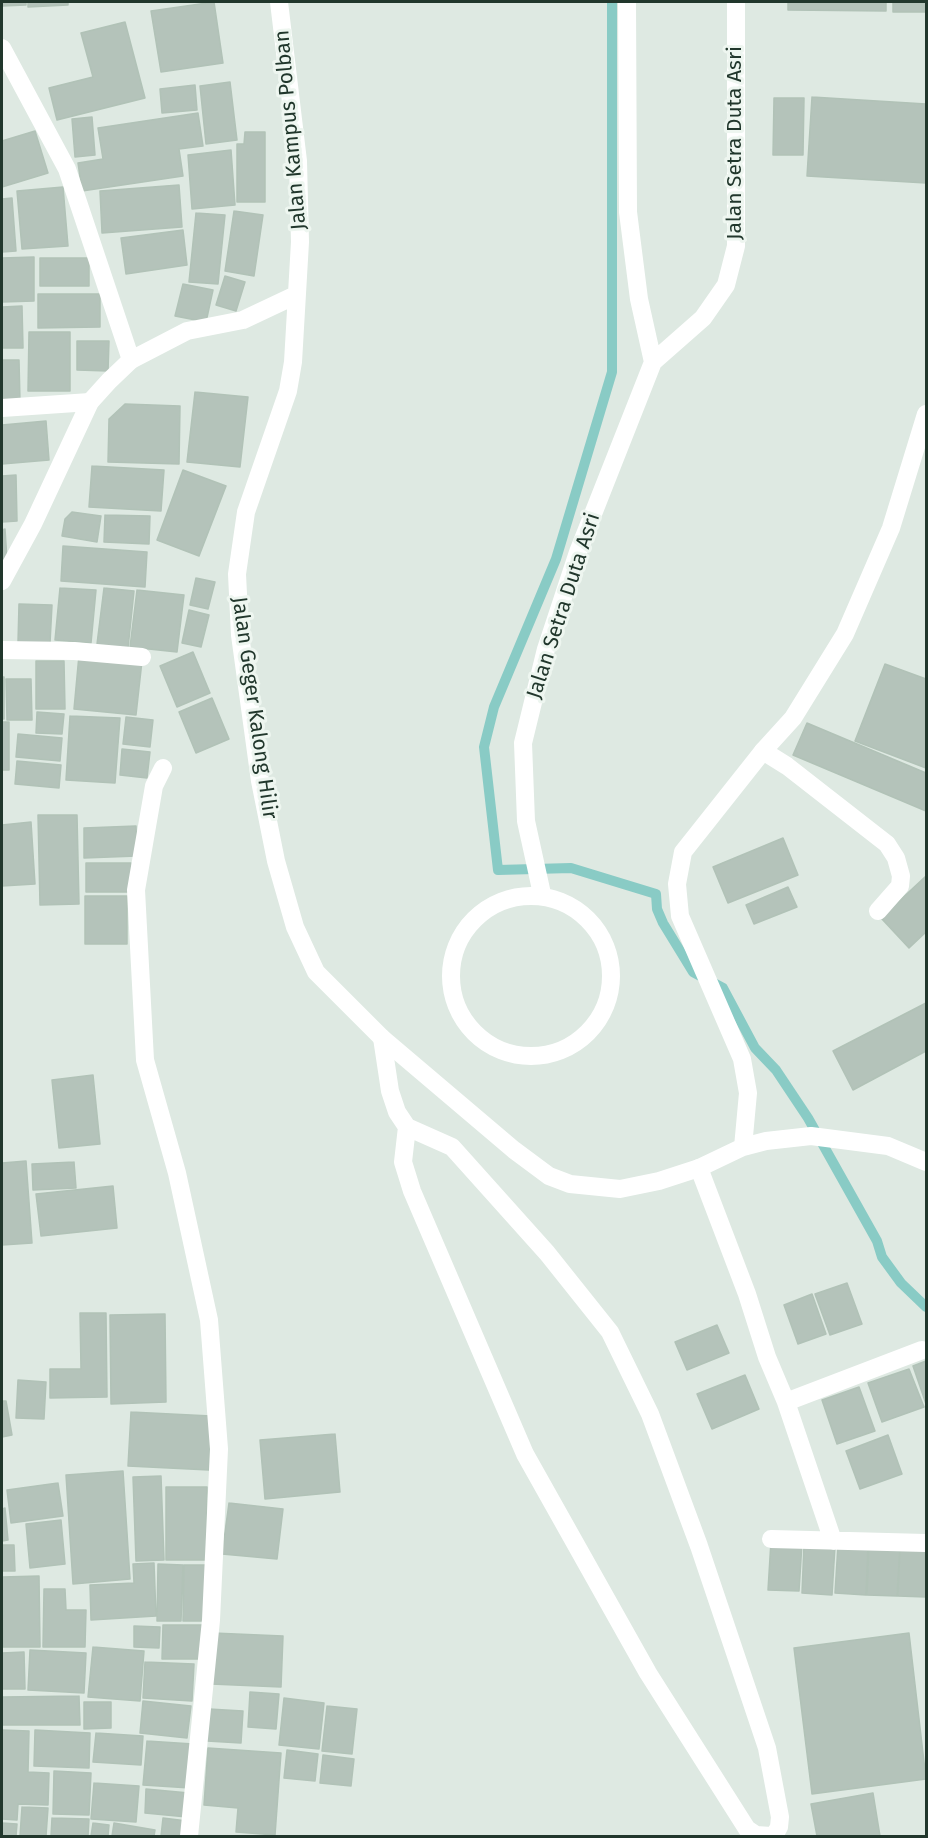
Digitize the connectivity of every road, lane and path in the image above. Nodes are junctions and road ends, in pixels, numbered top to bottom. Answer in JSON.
{"nodes":[{"id":1,"x":279,"y":2,"type":"edge"},
{"id":2,"x":627,"y":2,"type":"edge"},
{"id":3,"x":736,"y":2,"type":"edge"},
{"id":4,"x":2,"y":48,"type":"edge"},
{"id":5,"x":296,"y":295,"type":"junction"},
{"id":6,"x":131,"y":360,"type":"junction"},
{"id":7,"x":653,"y":362,"type":"junction"},
{"id":8,"x":90,"y":402,"type":"junction"},
{"id":9,"x":2,"y":408,"type":"edge"},
{"id":10,"x":927,"y":414,"type":"edge"},
{"id":11,"x":2,"y":581,"type":"edge"},
{"id":12,"x":2,"y":650,"type":"edge"},
{"id":13,"x":142,"y":657,"type":"dead end"},
{"id":14,"x":763,"y":751,"type":"junction"},
{"id":15,"x":163,"y":768,"type":"dead end"},
{"id":16,"x":542,"y":894,"type":"junction"},
{"id":17,"x":878,"y":911,"type":"dead end"},
{"id":18,"x":382,"y":1038,"type":"junction"},
{"id":19,"x":406,"y":1127,"type":"junction"},
{"id":20,"x":743,"y":1147,"type":"junction"},
{"id":21,"x":927,"y":1162,"type":"edge"},
{"id":22,"x":699,"y":1168,"type":"junction"},
{"id":23,"x":922,"y":1350,"type":"dead end"},
{"id":24,"x":786,"y":1402,"type":"junction"},
{"id":25,"x":771,"y":1539,"type":"dead end"},
{"id":26,"x":833,"y":1541,"type":"junction"},
{"id":27,"x":927,"y":1543,"type":"edge"},
{"id":28,"x":189,"y":1836,"type":"edge"},
{"id":29,"x":772,"y":1836,"type":"edge"}],
"edges":[{"from":1,"to":5,"type":"street","name":"Jalan Kampus Polban"},
{"from":2,"to":7,"type":"street"},
{"from":3,"to":7,"type":"street","name":"Jalan Setra Duta Asri"},
{"from":4,"to":6,"type":"street"},
{"from":5,"to":6,"type":"street"},
{"from":5,"to":18,"type":"street","name":"Jalan Geger Kalong Hilir"},
{"from":6,"to":8,"type":"street"},
{"from":7,"to":16,"type":"street","name":"Jalan Setra Duta Asri"},
{"from":8,"to":9,"type":"street"},
{"from":8,"to":11,"type":"street"},
{"from":10,"to":14,"type":"street"},
{"from":12,"to":13,"type":"street"},
{"from":14,"to":17,"type":"street"},
{"from":14,"to":20,"type":"street"},
{"from":15,"to":28,"type":"street"},
{"from":16,"to":16,"type":"street"},
{"from":18,"to":19,"type":"street"},
{"from":18,"to":22,"type":"street","name":"Jalan Geger Kalong Hilir"},
{"from":19,"to":29,"type":"street"},
{"from":19,"to":29,"type":"street"},
{"from":20,"to":21,"type":"street","name":"Jalan Geger Kalong Hilir"},
{"from":20,"to":22,"type":"street","name":"Jalan Geger Kalong Hilir"},
{"from":22,"to":24,"type":"street"},
{"from":23,"to":24,"type":"street"},
{"from":24,"to":26,"type":"street"},
{"from":25,"to":26,"type":"street"},
{"from":26,"to":27,"type":"street"}]}
